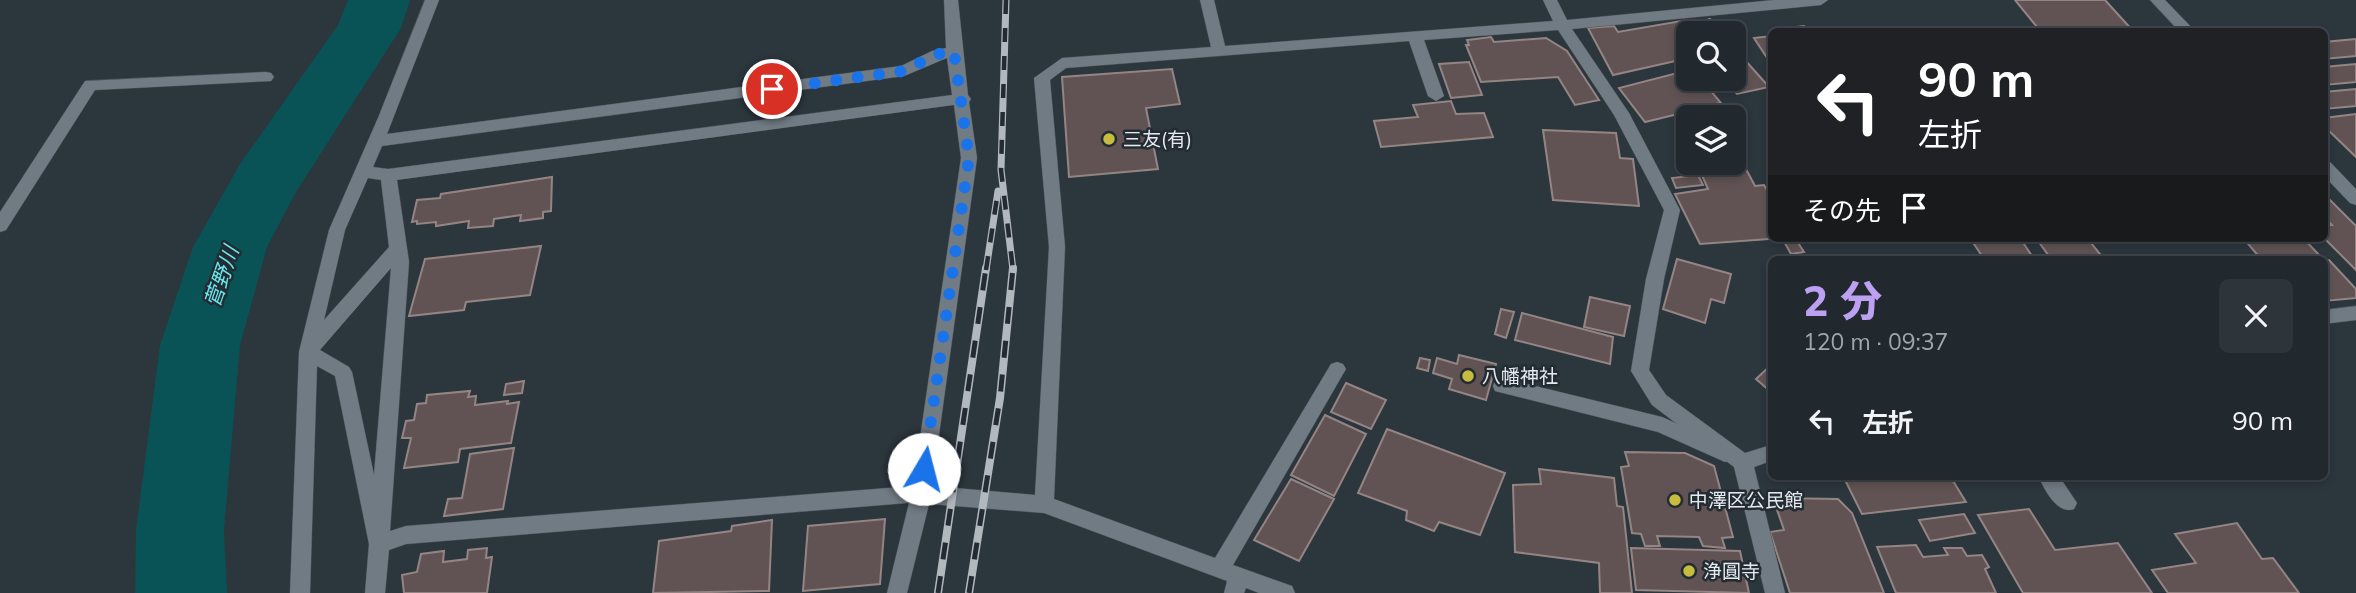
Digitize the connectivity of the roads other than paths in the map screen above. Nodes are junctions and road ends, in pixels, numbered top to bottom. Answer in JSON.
{"nodes":[{"id":1,"x":432,"y":0,"type":"edge"},
{"id":2,"x":951,"y":0,"type":"edge"},
{"id":3,"x":1207,"y":0,"type":"edge"},
{"id":4,"x":1550,"y":0,"type":"edge"},
{"id":5,"x":1821,"y":0,"type":"edge"},
{"id":6,"x":2157,"y":0,"type":"edge"},
{"id":7,"x":1562,"y":25,"type":"junction"},
{"id":8,"x":2185,"y":28,"type":"edge"},
{"id":9,"x":1415,"y":37,"type":"junction"},
{"id":10,"x":1219,"y":51,"type":"junction"},
{"id":11,"x":954,"y":52,"type":"junction"},
{"id":12,"x":266,"y":77,"type":"dead end"},
{"id":13,"x":1436,"y":96,"type":"dead end"},
{"id":14,"x":963,"y":99,"type":"junction"},
{"id":15,"x":376,"y":141,"type":"junction"},
{"id":16,"x":2328,"y":170,"type":"edge"},
{"id":17,"x":363,"y":171,"type":"junction"},
{"id":18,"x":388,"y":175,"type":"junction"},
{"id":19,"x":2356,"y":199,"type":"edge"},
{"id":20,"x":0,"y":226,"type":"edge"},
{"id":21,"x":397,"y":250,"type":"junction"},
{"id":22,"x":2356,"y":313,"type":"edge"},
{"id":23,"x":2328,"y":316,"type":"edge"},
{"id":24,"x":308,"y":352,"type":"junction"},
{"id":25,"x":1337,"y":369,"type":"dead end"},
{"id":26,"x":1502,"y":386,"type":"dead end"},
{"id":27,"x":1768,"y":454,"type":"edge"},
{"id":28,"x":1743,"y":462,"type":"junction"},
{"id":29,"x":2051,"y":480,"type":"edge"},
{"id":30,"x":921,"y":495,"type":"junction"},
{"id":31,"x":2067,"y":503,"type":"dead end"},
{"id":32,"x":1044,"y":504,"type":"junction"},
{"id":33,"x":379,"y":544,"type":"junction"},
{"id":34,"x":1231,"y":578,"type":"edge"},
{"id":35,"x":300,"y":593,"type":"edge"},
{"id":36,"x":375,"y":593,"type":"edge"},
{"id":37,"x":897,"y":593,"type":"edge"},
{"id":38,"x":1285,"y":593,"type":"edge"},
{"id":39,"x":1775,"y":593,"type":"edge"}],
"edges":[{"from":1,"to":15,"type":"street"},
{"from":2,"to":11,"type":"street"},
{"from":3,"to":10,"type":"street"},
{"from":4,"to":7,"type":"street"},
{"from":5,"to":7,"type":"street"},
{"from":6,"to":8,"type":"street"},
{"from":7,"to":9,"type":"street"},
{"from":7,"to":28,"type":"street"},
{"from":9,"to":10,"type":"street"},
{"from":9,"to":13,"type":"street"},
{"from":10,"to":32,"type":"street"},
{"from":11,"to":14,"type":"street"},
{"from":11,"to":15,"type":"street"},
{"from":12,"to":20,"type":"street"},
{"from":14,"to":18,"type":"street"},
{"from":14,"to":30,"type":"street"},
{"from":15,"to":17,"type":"street"},
{"from":16,"to":19,"type":"street"},
{"from":17,"to":18,"type":"street"},
{"from":17,"to":24,"type":"street"},
{"from":18,"to":21,"type":"street"},
{"from":21,"to":24,"type":"street"},
{"from":21,"to":33,"type":"street"},
{"from":22,"to":23,"type":"street"},
{"from":24,"to":33,"type":"street"},
{"from":24,"to":35,"type":"street"},
{"from":25,"to":34,"type":"street"},
{"from":26,"to":28,"type":"street"},
{"from":27,"to":28,"type":"street"},
{"from":28,"to":39,"type":"street"},
{"from":29,"to":31,"type":"street"},
{"from":30,"to":32,"type":"street"},
{"from":30,"to":33,"type":"street"},
{"from":30,"to":37,"type":"street"},
{"from":32,"to":34,"type":"street"},
{"from":33,"to":36,"type":"street"},
{"from":34,"to":38,"type":"street"}]}
